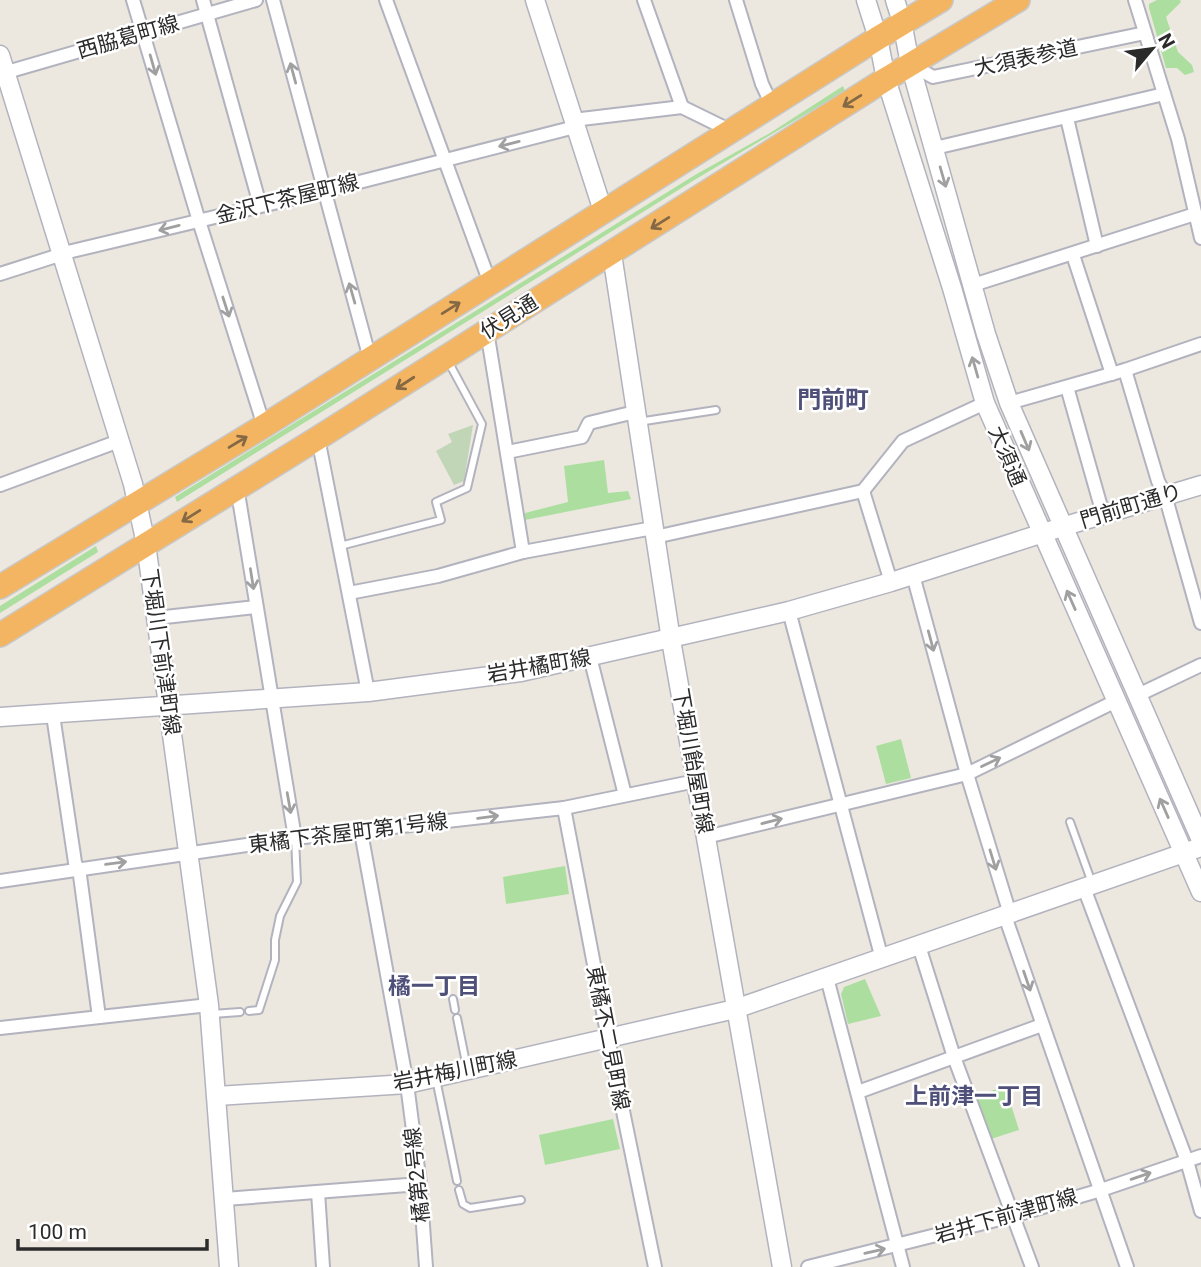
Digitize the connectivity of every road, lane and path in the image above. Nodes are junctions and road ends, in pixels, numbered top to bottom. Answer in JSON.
{"nodes":[{"id":1,"x":133,"y":0,"type":"edge"},
{"id":2,"x":203,"y":0,"type":"edge"},
{"id":3,"x":256,"y":0,"type":"edge"},
{"id":4,"x":273,"y":0,"type":"edge"},
{"id":5,"x":386,"y":0,"type":"edge"},
{"id":6,"x":535,"y":0,"type":"edge"},
{"id":7,"x":644,"y":0,"type":"edge"},
{"id":8,"x":736,"y":0,"type":"edge"},
{"id":9,"x":866,"y":0,"type":"edge"},
{"id":10,"x":895,"y":0,"type":"edge"},
{"id":11,"x":941,"y":0,"type":"edge"},
{"id":12,"x":1018,"y":0,"type":"edge"},
{"id":13,"x":1135,"y":0,"type":"edge"},
{"id":14,"x":207,"y":15,"type":"junction"},
{"id":15,"x":902,"y":22,"type":"junction"},
{"id":16,"x":143,"y":33,"type":"junction"},
{"id":17,"x":1145,"y":33,"type":"junction"},
{"id":18,"x":878,"y":38,"type":"junction"},
{"id":19,"x":910,"y":64,"type":"junction"},
{"id":20,"x":2,"y":67,"type":"edge"},
{"id":21,"x":886,"y":79,"type":"junction"},
{"id":22,"x":1164,"y":94,"type":"junction"},
{"id":23,"x":772,"y":105,"type":"junction"},
{"id":24,"x":682,"y":107,"type":"junction"},
{"id":25,"x":1067,"y":118,"type":"junction"},
{"id":26,"x":574,"y":123,"type":"junction"},
{"id":27,"x":730,"y":131,"type":"junction"},
{"id":28,"x":935,"y":149,"type":"junction"},
{"id":29,"x":443,"y":160,"type":"junction"},
{"id":30,"x":324,"y":191,"type":"junction"},
{"id":31,"x":260,"y":205,"type":"junction"},
{"id":32,"x":603,"y":211,"type":"junction"},
{"id":33,"x":1195,"y":214,"type":"junction"},
{"id":34,"x":198,"y":221,"type":"junction"},
{"id":35,"x":1201,"y":238,"type":"edge"},
{"id":36,"x":1097,"y":246,"type":"junction"},
{"id":37,"x":63,"y":254,"type":"junction"},
{"id":38,"x":612,"y":254,"type":"junction"},
{"id":39,"x":1073,"y":255,"type":"junction"},
{"id":40,"x":0,"y":274,"type":"edge"},
{"id":41,"x":490,"y":283,"type":"junction"},
{"id":42,"x":973,"y":285,"type":"junction"},
{"id":43,"x":487,"y":331,"type":"junction"},
{"id":44,"x":1201,"y":344,"type":"edge"},
{"id":45,"x":446,"y":357,"type":"junction"},
{"id":46,"x":370,"y":359,"type":"junction"},
{"id":47,"x":1125,"y":370,"type":"junction"},
{"id":48,"x":1111,"y":374,"type":"junction"},
{"id":49,"x":1067,"y":387,"type":"junction"},
{"id":50,"x":985,"y":403,"type":"junction"},
{"id":51,"x":1009,"y":403,"type":"junction"},
{"id":52,"x":716,"y":410,"type":"dead end"},
{"id":53,"x":636,"y":417,"type":"junction"},
{"id":54,"x":264,"y":426,"type":"junction"},
{"id":55,"x":317,"y":438,"type":"junction"},
{"id":56,"x":118,"y":441,"type":"junction"},
{"id":57,"x":507,"y":452,"type":"junction"},
{"id":58,"x":0,"y":485,"type":"edge"},
{"id":59,"x":1201,"y":485,"type":"edge"},
{"id":60,"x":237,"y":487,"type":"junction"},
{"id":61,"x":863,"y":491,"type":"junction"},
{"id":62,"x":1166,"y":495,"type":"junction"},
{"id":63,"x":138,"y":503,"type":"junction"},
{"id":64,"x":1103,"y":514,"type":"junction"},
{"id":65,"x":1062,"y":527,"type":"junction"},
{"id":66,"x":654,"y":533,"type":"junction"},
{"id":67,"x":1041,"y":534,"type":"junction"},
{"id":68,"x":146,"y":544,"type":"junction"},
{"id":69,"x":340,"y":546,"type":"junction"},
{"id":70,"x":523,"y":552,"type":"junction"},
{"id":71,"x":913,"y":575,"type":"junction"},
{"id":72,"x":891,"y":582,"type":"junction"},
{"id":73,"x":0,"y":587,"type":"edge"},
{"id":74,"x":349,"y":593,"type":"junction"},
{"id":75,"x":256,"y":607,"type":"junction"},
{"id":76,"x":789,"y":611,"type":"junction"},
{"id":77,"x":156,"y":618,"type":"junction"},
{"id":78,"x":1201,"y":623,"type":"edge"},
{"id":79,"x":0,"y":635,"type":"edge"},
{"id":80,"x":671,"y":640,"type":"junction"},
{"id":81,"x":590,"y":657,"type":"junction"},
{"id":82,"x":1201,"y":666,"type":"edge"},
{"id":83,"x":368,"y":692,"type":"junction"},
{"id":84,"x":1136,"y":696,"type":"junction"},
{"id":85,"x":270,"y":698,"type":"junction"},
{"id":86,"x":1116,"y":701,"type":"junction"},
{"id":87,"x":168,"y":706,"type":"junction"},
{"id":88,"x":53,"y":715,"type":"junction"},
{"id":89,"x":0,"y":718,"type":"edge"},
{"id":90,"x":967,"y":774,"type":"junction"},
{"id":91,"x":695,"y":780,"type":"junction"},
{"id":92,"x":625,"y":795,"type":"junction"},
{"id":93,"x":841,"y":804,"type":"junction"},
{"id":94,"x":564,"y":808,"type":"junction"},
{"id":95,"x":1070,"y":822,"type":"dead end"},
{"id":96,"x":360,"y":832,"type":"junction"},
{"id":97,"x":706,"y":837,"type":"junction"},
{"id":98,"x":295,"y":838,"type":"junction"},
{"id":99,"x":1201,"y":840,"type":"edge"},
{"id":100,"x":1192,"y":850,"type":"edge"},
{"id":101,"x":189,"y":853,"type":"junction"},
{"id":102,"x":78,"y":869,"type":"junction"},
{"id":103,"x":0,"y":881,"type":"edge"},
{"id":104,"x":1089,"y":887,"type":"junction"},
{"id":105,"x":1201,"y":892,"type":"edge"},
{"id":106,"x":1007,"y":915,"type":"junction"},
{"id":107,"x":919,"y":947,"type":"junction"},
{"id":108,"x":881,"y":959,"type":"junction"},
{"id":109,"x":827,"y":978,"type":"junction"},
{"id":110,"x":453,"y":999,"type":"dead end"},
{"id":111,"x":209,"y":1009,"type":"junction"},
{"id":112,"x":735,"y":1009,"type":"junction"},
{"id":113,"x":249,"y":1011,"type":"dead end"},
{"id":114,"x":240,"y":1012,"type":"dead end"},
{"id":115,"x":99,"y":1017,"type":"junction"},
{"id":116,"x":1042,"y":1025,"type":"junction"},
{"id":117,"x":0,"y":1028,"type":"edge"},
{"id":118,"x":607,"y":1038,"type":"junction"},
{"id":119,"x":954,"y":1057,"type":"junction"},
{"id":120,"x":468,"y":1070,"type":"junction"},
{"id":121,"x":436,"y":1077,"type":"junction"},
{"id":122,"x":407,"y":1084,"type":"junction"},
{"id":123,"x":858,"y":1092,"type":"junction"},
{"id":124,"x":217,"y":1096,"type":"junction"},
{"id":125,"x":1201,"y":1156,"type":"edge"},
{"id":126,"x":1187,"y":1161,"type":"junction"},
{"id":127,"x":457,"y":1181,"type":"dead end"},
{"id":128,"x":420,"y":1184,"type":"junction"},
{"id":129,"x":459,"y":1190,"type":"dead end"},
{"id":130,"x":1101,"y":1190,"type":"junction"},
{"id":131,"x":318,"y":1192,"type":"junction"},
{"id":132,"x":225,"y":1199,"type":"junction"},
{"id":133,"x":521,"y":1200,"type":"dead end"},
{"id":134,"x":1201,"y":1211,"type":"edge"},
{"id":135,"x":1012,"y":1216,"type":"junction"},
{"id":136,"x":898,"y":1246,"type":"junction"},
{"id":137,"x":229,"y":1267,"type":"edge"},
{"id":138,"x":323,"y":1267,"type":"edge"},
{"id":139,"x":426,"y":1267,"type":"edge"},
{"id":140,"x":655,"y":1267,"type":"edge"},
{"id":141,"x":782,"y":1267,"type":"edge"},
{"id":142,"x":808,"y":1267,"type":"edge"},
{"id":143,"x":903,"y":1267,"type":"edge"},
{"id":144,"x":1032,"y":1267,"type":"edge"},
{"id":145,"x":1127,"y":1267,"type":"edge"}],
"edges":[{"from":1,"to":16,"type":"street"},
{"from":2,"to":14,"type":"street"},
{"from":3,"to":14,"type":"street","name":"西脇葛町線"},
{"from":30,"to":4,"type":"street","one_way":true},
{"from":5,"to":29,"type":"street"},
{"from":6,"to":26,"type":"street"},
{"from":7,"to":24,"type":"street"},
{"from":8,"to":23,"type":"street"},
{"from":9,"to":18,"type":"street","name":"大須通"},
{"from":10,"to":15,"type":"street","name":"大須通"},
{"from":11,"to":15,"type":"highway","name":"伏見通"},
{"from":12,"to":19,"type":"highway","name":"伏見通"},
{"from":13,"to":17,"type":"street"},
{"from":14,"to":16,"type":"street","name":"西脇葛町線"},
{"from":14,"to":31,"type":"street"},
{"from":15,"to":18,"type":"highway","name":"伏見通"},
{"from":15,"to":19,"type":"street","name":"大須通"},
{"from":16,"to":20,"type":"street","name":"西脇葛町線"},
{"from":16,"to":34,"type":"street","one_way":true},
{"from":17,"to":19,"type":"street","name":"大須表参道"},
{"from":17,"to":22,"type":"street"},
{"from":18,"to":21,"type":"street","name":"大須通"},
{"from":18,"to":23,"type":"highway","name":"伏見通"},
{"from":19,"to":21,"type":"highway","name":"伏見通"},
{"from":19,"to":28,"type":"street","name":"大須通"},
{"from":20,"to":37,"type":"street","name":"下堀川下前津町線"},
{"from":21,"to":38,"type":"highway","name":"伏見通","one_way":true},
{"from":50,"to":21,"type":"street","name":"大須通","one_way":true},
{"from":22,"to":25,"type":"street"},
{"from":22,"to":33,"type":"street"},
{"from":23,"to":27,"type":"highway","name":"伏見通"},
{"from":24,"to":26,"type":"street","name":"金沢下茶屋町線"},
{"from":24,"to":27,"type":"street"},
{"from":25,"to":28,"type":"street"},
{"from":25,"to":36,"type":"street"},
{"from":26,"to":29,"type":"street","name":"金沢下茶屋町線","one_way":true},
{"from":26,"to":32,"type":"street"},
{"from":27,"to":32,"type":"highway","name":"伏見通"},
{"from":28,"to":42,"type":"street","name":"大須通","one_way":true},
{"from":29,"to":30,"type":"street","name":"金沢下茶屋町線"},
{"from":29,"to":41,"type":"street"},
{"from":30,"to":31,"type":"street","name":"金沢下茶屋町線"},
{"from":46,"to":30,"type":"street","one_way":true},
{"from":31,"to":34,"type":"street","name":"金沢下茶屋町線"},
{"from":32,"to":41,"type":"highway","name":"伏見通"},
{"from":33,"to":35,"type":"street"},
{"from":33,"to":36,"type":"street"},
{"from":34,"to":37,"type":"street","name":"金沢下茶屋町線","one_way":true},
{"from":34,"to":54,"type":"street","one_way":true},
{"from":36,"to":39,"type":"street"},
{"from":37,"to":40,"type":"street","name":"金沢下茶屋町線"},
{"from":37,"to":56,"type":"street","name":"下堀川下前津町線"},
{"from":38,"to":43,"type":"highway","name":"伏見通"},
{"from":38,"to":53,"type":"street","name":"下堀川飴屋町線"},
{"from":39,"to":42,"type":"street"},
{"from":39,"to":48,"type":"street"},
{"from":46,"to":41,"type":"highway","name":"伏見通","one_way":true},
{"from":42,"to":51,"type":"street","name":"大須通"},
{"from":43,"to":45,"type":"highway","name":"伏見通"},
{"from":43,"to":57,"type":"street"},
{"from":44,"to":47,"type":"street"},
{"from":45,"to":55,"type":"highway","name":"伏見通","one_way":true},
{"from":45,"to":69,"type":"lane"},
{"from":46,"to":54,"type":"highway","name":"伏見通"},
{"from":47,"to":48,"type":"street"},
{"from":47,"to":62,"type":"street"},
{"from":48,"to":49,"type":"street"},
{"from":49,"to":51,"type":"street"},
{"from":49,"to":64,"type":"street"},
{"from":50,"to":61,"type":"street"},
{"from":50,"to":67,"type":"street","name":"大須通"},
{"from":51,"to":65,"type":"street","name":"大須通","one_way":true},
{"from":52,"to":53,"type":"lane"},
{"from":53,"to":57,"type":"street"},
{"from":53,"to":66,"type":"street","name":"下堀川飴屋町線"},
{"from":63,"to":54,"type":"highway","name":"伏見通","one_way":true},
{"from":55,"to":60,"type":"highway","name":"伏見通"},
{"from":55,"to":69,"type":"street"},
{"from":56,"to":58,"type":"street"},
{"from":56,"to":63,"type":"street","name":"下堀川下前津町線"},
{"from":57,"to":70,"type":"street"},
{"from":59,"to":62,"type":"street","name":"門前町通り"},
{"from":60,"to":68,"type":"highway","name":"伏見通","one_way":true},
{"from":60,"to":75,"type":"street","one_way":true},
{"from":61,"to":66,"type":"street"},
{"from":61,"to":72,"type":"street"},
{"from":62,"to":64,"type":"street","name":"門前町通り"},
{"from":62,"to":78,"type":"street"},
{"from":63,"to":68,"type":"street","name":"下堀川下前津町線"},
{"from":63,"to":73,"type":"highway","name":"伏見通"},
{"from":64,"to":65,"type":"street","name":"門前町通り"},
{"from":65,"to":67,"type":"street","name":"岩井橘町線"},
{"from":65,"to":84,"type":"street","name":"大須通"},
{"from":66,"to":70,"type":"street"},
{"from":66,"to":80,"type":"street","name":"下堀川飴屋町線"},
{"from":67,"to":71,"type":"street","name":"岩井橘町線"},
{"from":86,"to":67,"type":"street","name":"大須通","one_way":true},
{"from":68,"to":77,"type":"street","name":"下堀川下前津町線"},
{"from":68,"to":79,"type":"highway","name":"伏見通"},
{"from":69,"to":74,"type":"street"},
{"from":70,"to":74,"type":"street"},
{"from":71,"to":72,"type":"street","name":"岩井橘町線"},
{"from":71,"to":90,"type":"street","one_way":true},
{"from":72,"to":76,"type":"street","name":"岩井橘町線"},
{"from":74,"to":83,"type":"street"},
{"from":75,"to":77,"type":"street"},
{"from":75,"to":85,"type":"street"},
{"from":76,"to":80,"type":"street","name":"岩井橘町線"},
{"from":76,"to":93,"type":"street"},
{"from":77,"to":87,"type":"street","name":"下堀川下前津町線"},
{"from":80,"to":81,"type":"street","name":"岩井橘町線"},
{"from":80,"to":91,"type":"street","name":"下堀川飴屋町線"},
{"from":81,"to":83,"type":"street","name":"岩井橘町線"},
{"from":81,"to":92,"type":"street"},
{"from":82,"to":84,"type":"street"},
{"from":83,"to":85,"type":"street","name":"岩井橘町線"},
{"from":84,"to":99,"type":"street","name":"大須通"},
{"from":85,"to":87,"type":"street","name":"岩井橘町線"},
{"from":85,"to":98,"type":"street","one_way":true},
{"from":90,"to":86,"type":"street","one_way":true},
{"from":100,"to":86,"type":"street","name":"大須通","one_way":true},
{"from":87,"to":88,"type":"street","name":"岩井橘町線"},
{"from":87,"to":101,"type":"street","name":"下堀川下前津町線"},
{"from":88,"to":89,"type":"street","name":"岩井橘町線"},
{"from":88,"to":102,"type":"street"},
{"from":90,"to":93,"type":"street"},
{"from":90,"to":106,"type":"street","one_way":true},
{"from":91,"to":92,"type":"street","name":"東橘下茶屋町第1号線"},
{"from":91,"to":97,"type":"street","name":"下堀川飴屋町線"},
{"from":92,"to":94,"type":"street","name":"東橘下茶屋町第1号線"},
{"from":97,"to":93,"type":"street","one_way":true},
{"from":93,"to":108,"type":"street"},
{"from":96,"to":94,"type":"street","name":"東橘下茶屋町第1号線","one_way":true},
{"from":94,"to":118,"type":"street","name":"東橘不二見町線"},
{"from":95,"to":104,"type":"lane"},
{"from":96,"to":98,"type":"street","name":"東橘下茶屋町第1号線"},
{"from":96,"to":122,"type":"street","name":"橘第2号線"},
{"from":97,"to":112,"type":"street","name":"下堀川飴屋町線"},
{"from":98,"to":101,"type":"street","name":"東橘下茶屋町第1号線"},
{"from":98,"to":113,"type":"lane"},
{"from":100,"to":104,"type":"street","name":"岩井梅川町線"},
{"from":100,"to":105,"type":"street","name":"大須通"},
{"from":102,"to":101,"type":"street","name":"東橘下茶屋町第1号線","one_way":true},
{"from":101,"to":111,"type":"street","name":"下堀川下前津町線"},
{"from":102,"to":103,"type":"street","name":"東橘下茶屋町第1号線"},
{"from":102,"to":115,"type":"street"},
{"from":104,"to":106,"type":"street","name":"岩井梅川町線"},
{"from":104,"to":126,"type":"street"},
{"from":106,"to":107,"type":"street","name":"岩井梅川町線"},
{"from":106,"to":116,"type":"street","one_way":true},
{"from":107,"to":108,"type":"street","name":"岩井梅川町線"},
{"from":107,"to":119,"type":"street"},
{"from":108,"to":109,"type":"street","name":"岩井梅川町線"},
{"from":109,"to":112,"type":"street","name":"岩井梅川町線"},
{"from":109,"to":123,"type":"street"},
{"from":110,"to":120,"type":"lane"},
{"from":111,"to":114,"type":"lane"},
{"from":111,"to":115,"type":"street"},
{"from":111,"to":124,"type":"street","name":"下堀川下前津町線"},
{"from":112,"to":118,"type":"street","name":"岩井梅川町線"},
{"from":112,"to":141,"type":"street","name":"下堀川飴屋町線"},
{"from":115,"to":117,"type":"street"},
{"from":116,"to":119,"type":"street"},
{"from":116,"to":130,"type":"street"},
{"from":118,"to":120,"type":"street","name":"岩井梅川町線"},
{"from":118,"to":140,"type":"street","name":"東橘不二見町線"},
{"from":119,"to":123,"type":"street"},
{"from":119,"to":135,"type":"street"},
{"from":120,"to":121,"type":"street","name":"岩井梅川町線"},
{"from":121,"to":122,"type":"street","name":"岩井梅川町線"},
{"from":121,"to":127,"type":"lane"},
{"from":122,"to":124,"type":"street","name":"岩井梅川町線"},
{"from":122,"to":128,"type":"street","name":"橘第2号線"},
{"from":123,"to":136,"type":"street"},
{"from":124,"to":132,"type":"street","name":"下堀川下前津町線"},
{"from":125,"to":126,"type":"street","name":"岩井下前津町線"},
{"from":130,"to":126,"type":"street","name":"岩井下前津町線","one_way":true},
{"from":126,"to":134,"type":"street"},
{"from":128,"to":131,"type":"street"},
{"from":128,"to":139,"type":"street","name":"橘第2号線"},
{"from":129,"to":133,"type":"lane"},
{"from":130,"to":135,"type":"street","name":"岩井下前津町線"},
{"from":130,"to":145,"type":"street"},
{"from":131,"to":132,"type":"street"},
{"from":131,"to":138,"type":"street"},
{"from":132,"to":137,"type":"street","name":"下堀川下前津町線"},
{"from":135,"to":136,"type":"street","name":"岩井下前津町線"},
{"from":135,"to":144,"type":"street"},
{"from":142,"to":136,"type":"street","name":"岩井下前津町線","one_way":true},
{"from":136,"to":143,"type":"street"}]}
